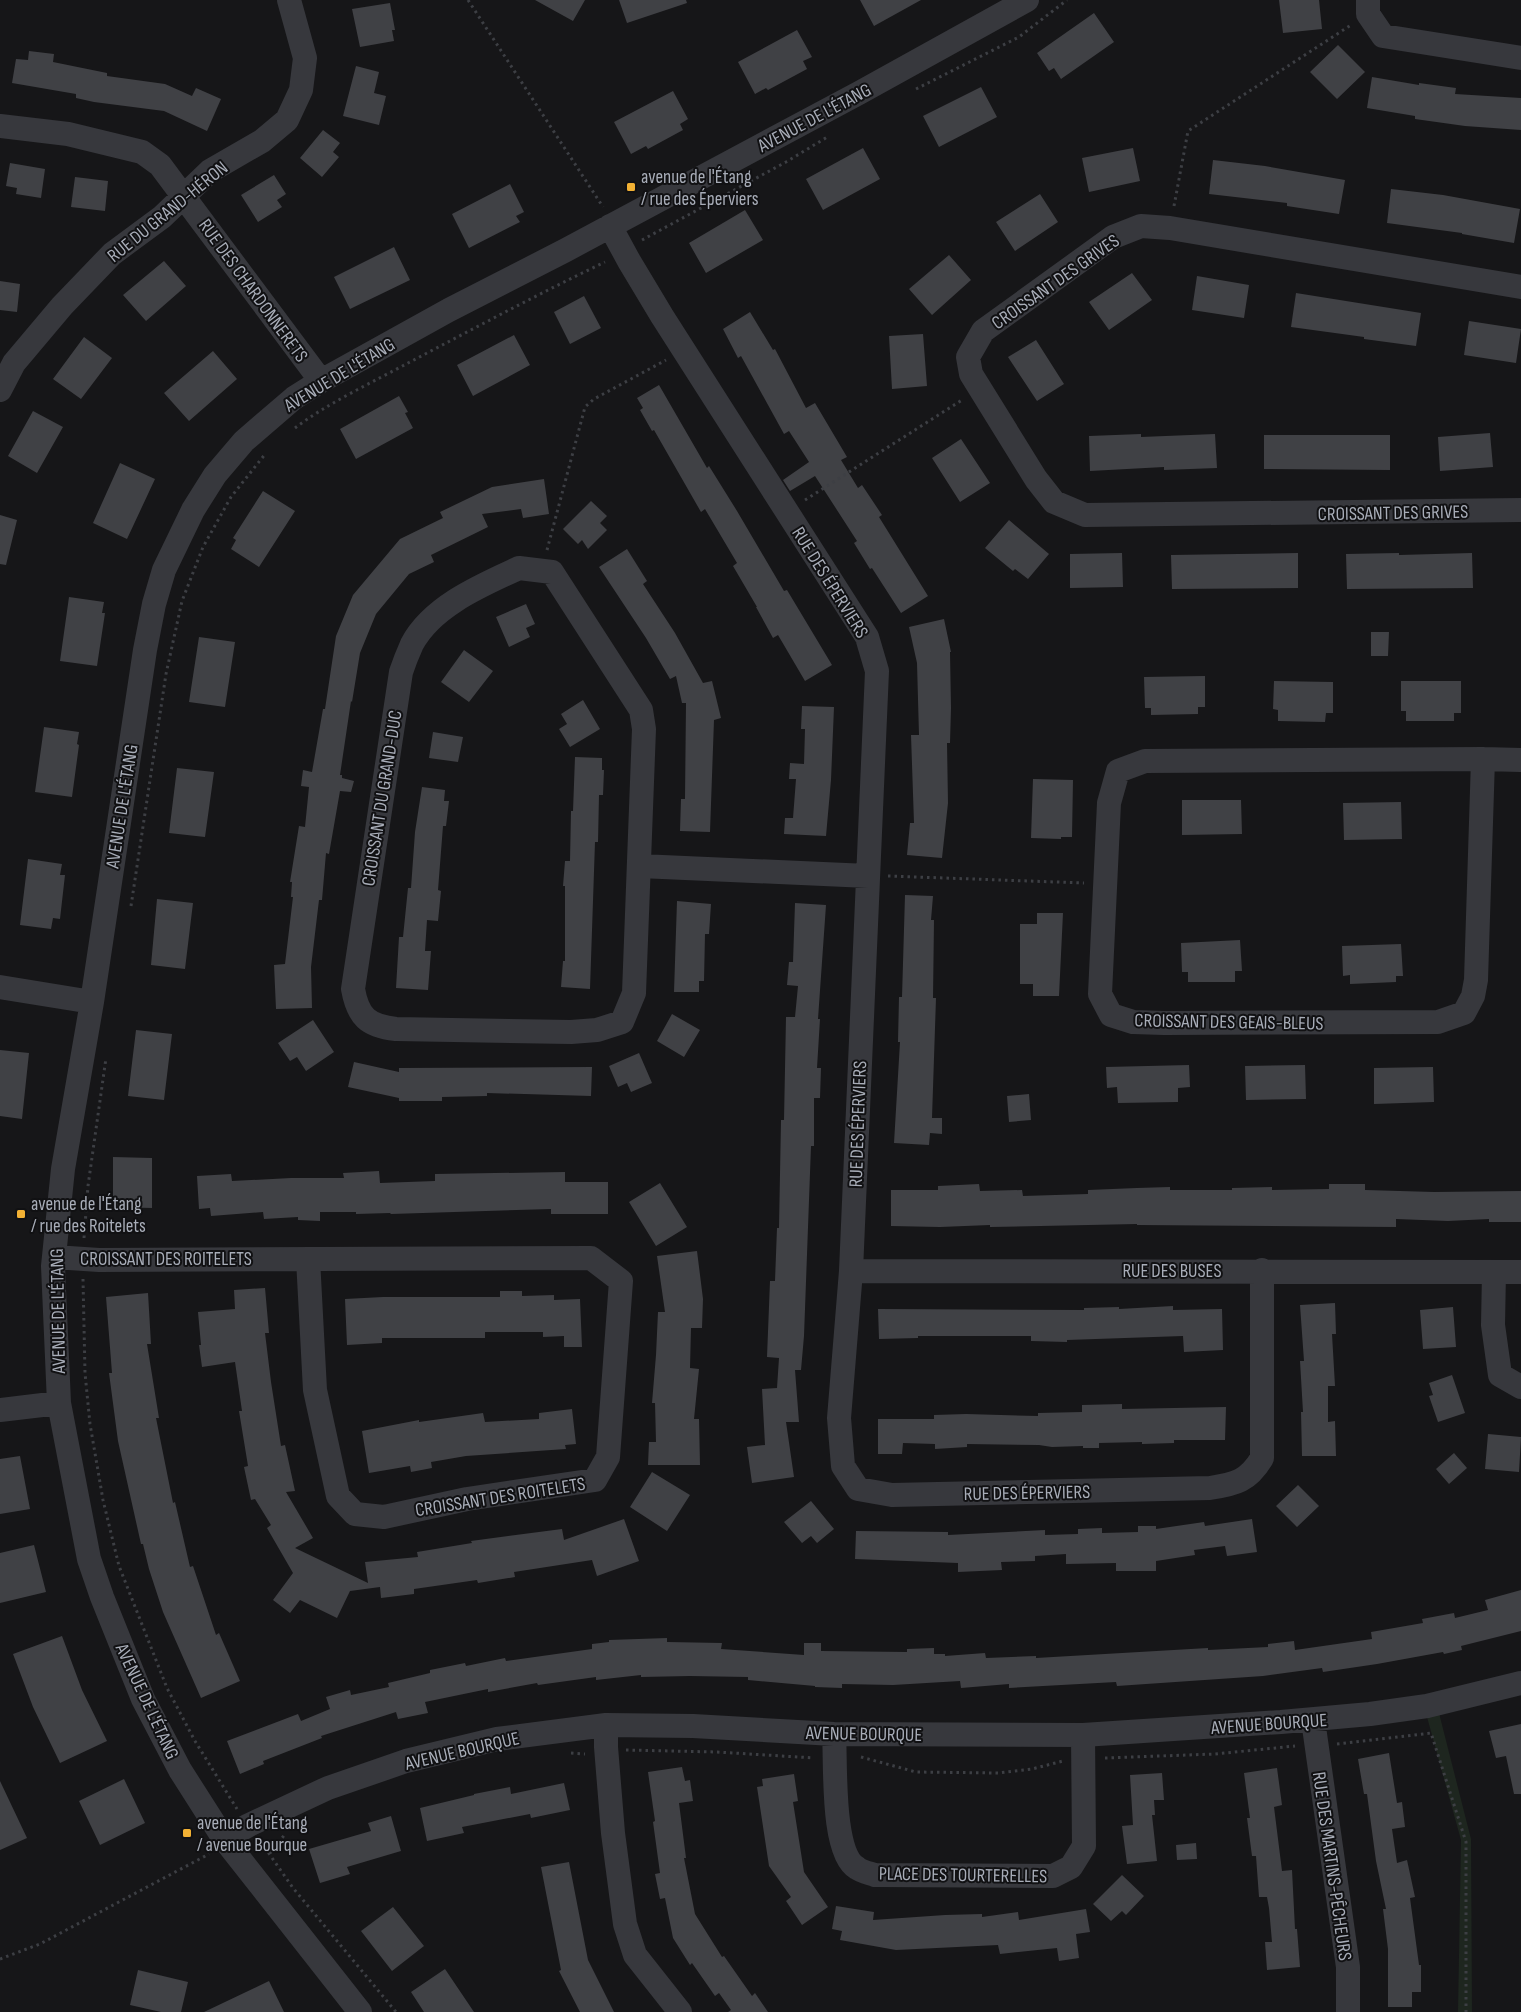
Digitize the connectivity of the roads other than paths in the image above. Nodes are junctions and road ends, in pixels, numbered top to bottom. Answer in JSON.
{"nodes":[{"id":1,"x":289,"y":0,"type":"edge"},
{"id":2,"x":1027,"y":0,"type":"edge"},
{"id":3,"x":1368,"y":7,"type":"edge"},
{"id":4,"x":1521,"y":58,"type":"edge"},
{"id":5,"x":0,"y":126,"type":"edge"},
{"id":6,"x":184,"y":195,"type":"junction"},
{"id":7,"x":610,"y":226,"type":"junction"},
{"id":8,"x":1521,"y":287,"type":"edge"},
{"id":9,"x":7,"y":360,"type":"edge"},
{"id":10,"x":321,"y":381,"type":"junction"},
{"id":11,"x":0,"y":390,"type":"edge"},
{"id":12,"x":1521,"y":510,"type":"edge"},
{"id":13,"x":1483,"y":759,"type":"junction"},
{"id":14,"x":1521,"y":760,"type":"edge"},
{"id":15,"x":640,"y":866,"type":"junction"},
{"id":16,"x":868,"y":876,"type":"junction"},
{"id":17,"x":0,"y":987,"type":"edge"},
{"id":18,"x":92,"y":1002,"type":"junction"},
{"id":19,"x":54,"y":1257,"type":"junction"},
{"id":20,"x":308,"y":1260,"type":"junction"},
{"id":21,"x":1262,"y":1270,"type":"junction"},
{"id":22,"x":851,"y":1271,"type":"junction"},
{"id":23,"x":1494,"y":1272,"type":"junction"},
{"id":24,"x":1521,"y":1272,"type":"edge"},
{"id":25,"x":1521,"y":1387,"type":"edge"},
{"id":26,"x":59,"y":1403,"type":"junction"},
{"id":27,"x":0,"y":1410,"type":"edge"},
{"id":28,"x":1521,"y":1682,"type":"edge"},
{"id":29,"x":1313,"y":1720,"type":"junction"},
{"id":30,"x":606,"y":1725,"type":"junction"},
{"id":31,"x":834,"y":1734,"type":"junction"},
{"id":32,"x":1083,"y":1734,"type":"junction"},
{"id":33,"x":224,"y":1840,"type":"junction"},
{"id":34,"x":355,"y":2010,"type":"edge"},
{"id":35,"x":680,"y":2012,"type":"edge"},
{"id":36,"x":1348,"y":2012,"type":"edge"}],
"edges":[{"from":1,"to":6,"type":"street","name":"RUE DU GRAND-HÉRON"},
{"from":2,"to":7,"type":"street","name":"AVENUE DE L'ÉTANG"},
{"from":3,"to":4,"type":"street"},
{"from":5,"to":6,"type":"street","name":"RUE DES CHARDONNERETS"},
{"from":6,"to":9,"type":"street","name":"RUE DU GRAND-HÉRON"},
{"from":6,"to":10,"type":"street","name":"RUE DES CHARDONNERETS"},
{"from":7,"to":10,"type":"street","name":"AVENUE DE L'ÉTANG"},
{"from":7,"to":16,"type":"street","name":"RUE DES ÉPERVIERS"},
{"from":8,"to":12,"type":"street","name":"CROISSANT DES GRIVES"},
{"from":9,"to":11,"type":"street","name":"RUE DU GRAND-HÉRON"},
{"from":10,"to":18,"type":"street","name":"AVENUE DE L'ÉTANG"},
{"from":13,"to":13,"type":"street","name":"CROISSANT DES GEAIS-BLEUS"},
{"from":13,"to":14,"type":"street","name":"CROISSANT DES GEAIS-BLEUS"},
{"from":15,"to":15,"type":"street","name":"CROISSANT DU GRAND-DUC"},
{"from":15,"to":16,"type":"street"},
{"from":16,"to":22,"type":"street","name":"RUE DES ÉPERVIERS"},
{"from":17,"to":18,"type":"street"},
{"from":18,"to":19,"type":"street","name":"AVENUE DE L'ÉTANG"},
{"from":19,"to":20,"type":"street","name":"CROISSANT DES ROITELETS"},
{"from":19,"to":26,"type":"street","name":"AVENUE DE L'ÉTANG"},
{"from":20,"to":20,"type":"street","name":"CROISSANT DES ROITELETS"},
{"from":21,"to":22,"type":"street","name":"RUE DES BUSES"},
{"from":21,"to":22,"type":"street","name":"RUE DES ÉPERVIERS"},
{"from":21,"to":23,"type":"street","name":"RUE DES BUSES"},
{"from":23,"to":24,"type":"street","name":"RUE DES BUSES"},
{"from":23,"to":25,"type":"street"},
{"from":26,"to":27,"type":"street"},
{"from":26,"to":33,"type":"street","name":"AVENUE DE L'ÉTANG"},
{"from":28,"to":29,"type":"street","name":"AVENUE BOURQUE"},
{"from":29,"to":32,"type":"street","name":"AVENUE BOURQUE"},
{"from":29,"to":36,"type":"street","name":"RUE DES MARTINS-PÊCHEURS"},
{"from":30,"to":31,"type":"street","name":"AVENUE BOURQUE"},
{"from":30,"to":33,"type":"street","name":"AVENUE BOURQUE"},
{"from":30,"to":35,"type":"street"},
{"from":31,"to":32,"type":"street","name":"AVENUE BOURQUE"},
{"from":31,"to":32,"type":"street","name":"PLACE DES TOURTERELLES"},
{"from":33,"to":34,"type":"street","name":"AVENUE DE L'ÉTANG"}]}
